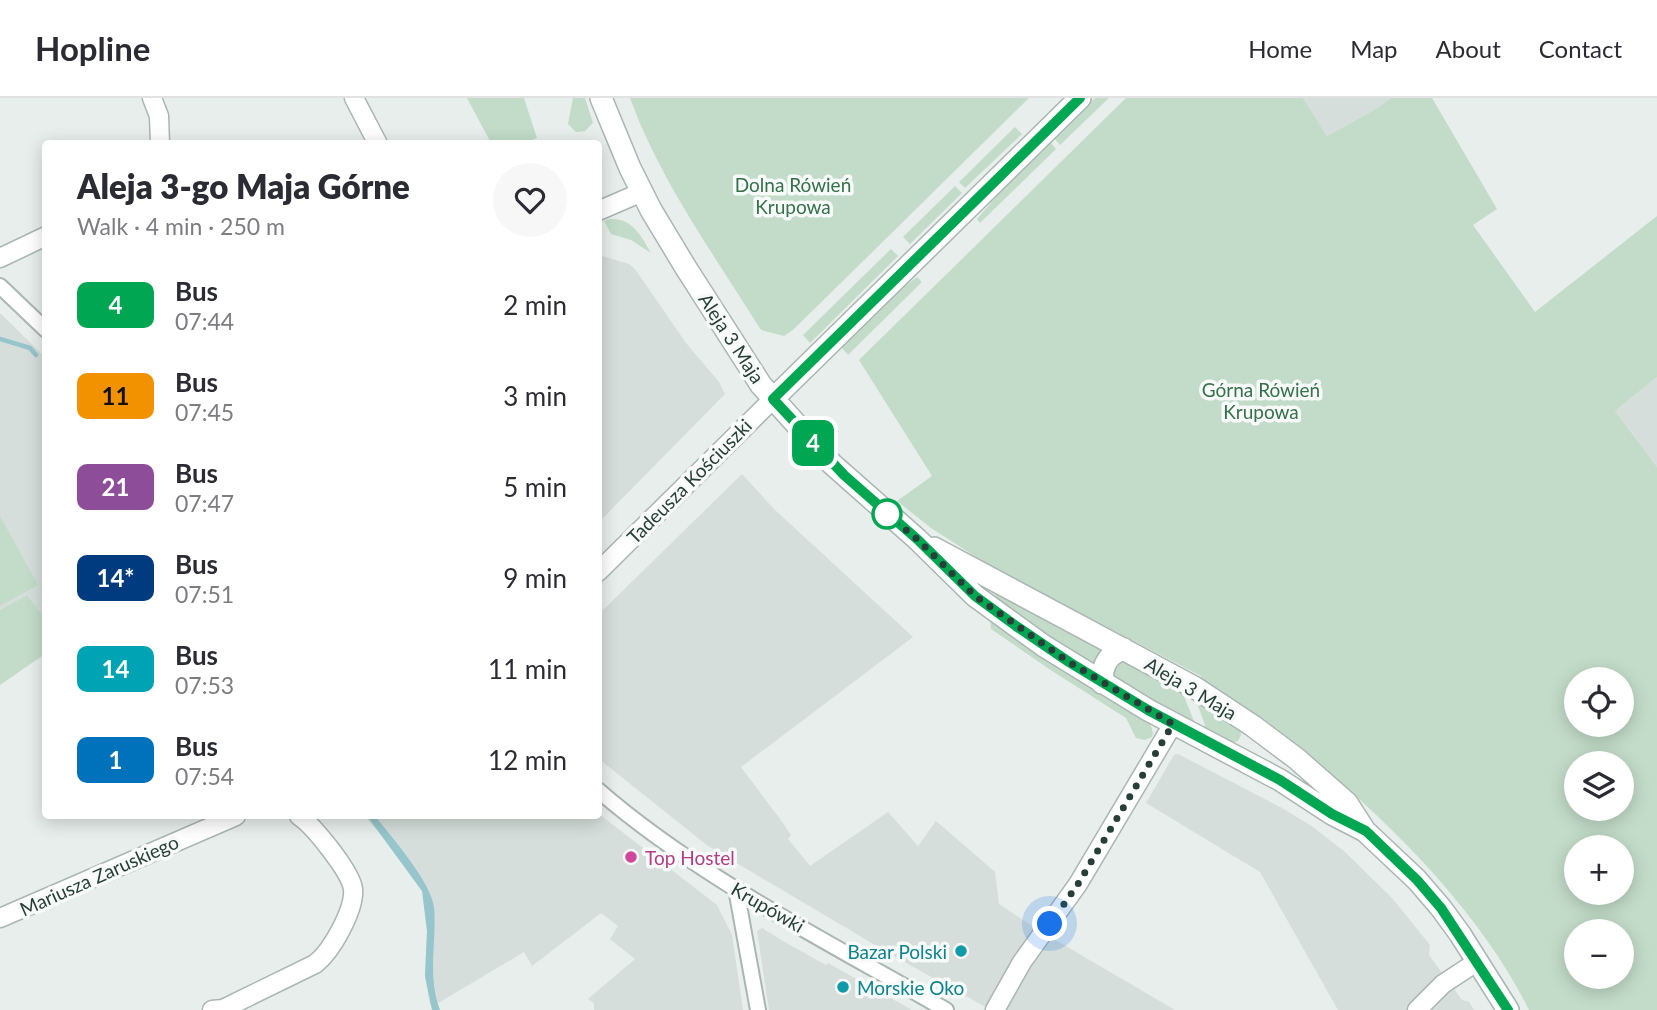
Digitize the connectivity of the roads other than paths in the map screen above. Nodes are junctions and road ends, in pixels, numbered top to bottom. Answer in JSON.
{"nodes":[{"id":1,"x":152,"y":98,"type":"edge"},
{"id":2,"x":354,"y":98,"type":"edge"},
{"id":3,"x":601,"y":98,"type":"edge"},
{"id":4,"x":1080,"y":98,"type":"edge"},
{"id":5,"x":160,"y":140,"type":"edge"},
{"id":6,"x":376,"y":140,"type":"edge"},
{"id":7,"x":642,"y":192,"type":"junction"},
{"id":8,"x":602,"y":210,"type":"edge"},
{"id":9,"x":42,"y":238,"type":"edge"},
{"id":10,"x":0,"y":258,"type":"edge"},
{"id":11,"x":0,"y":286,"type":"edge"},
{"id":12,"x":42,"y":326,"type":"edge"},
{"id":13,"x":773,"y":399,"type":"junction"},
{"id":14,"x":917,"y":539,"type":"junction"},
{"id":15,"x":602,"y":568,"type":"edge"},
{"id":16,"x":1124,"y":649,"type":"junction"},
{"id":17,"x":1102,"y":683,"type":"junction"},
{"id":18,"x":1173,"y":724,"type":"junction"},
{"id":19,"x":1253,"y":726,"type":"junction"},
{"id":20,"x":1233,"y":755,"type":"junction"},
{"id":21,"x":602,"y":793,"type":"edge"},
{"id":22,"x":229,"y":819,"type":"edge"},
{"id":23,"x":308,"y":819,"type":"edge"},
{"id":24,"x":1366,"y":831,"type":"junction"},
{"id":25,"x":736,"y":889,"type":"junction"},
{"id":26,"x":0,"y":918,"type":"edge"},
{"id":27,"x":1478,"y":961,"type":"junction"},
{"id":28,"x":217,"y":1009,"type":"edge"},
{"id":29,"x":758,"y":1010,"type":"edge"},
{"id":30,"x":946,"y":1010,"type":"edge"},
{"id":31,"x":995,"y":1010,"type":"edge"},
{"id":32,"x":1417,"y":1010,"type":"edge"},
{"id":33,"x":1508,"y":1010,"type":"edge"}],
"edges":[{"from":1,"to":5,"type":"street"},
{"from":2,"to":6,"type":"street"},
{"from":3,"to":7,"type":"street","name":"Aleja 3 Maja"},
{"from":4,"to":13,"type":"street","name":"Tadeusza Kościuszki"},
{"from":7,"to":8,"type":"street"},
{"from":7,"to":13,"type":"street","name":"Aleja 3 Maja"},
{"from":9,"to":10,"type":"street"},
{"from":11,"to":12,"type":"street"},
{"from":13,"to":14,"type":"street","name":"Aleja 3 Maja"},
{"from":13,"to":15,"type":"street","name":"Tadeusza Kościuszki"},
{"from":14,"to":16,"type":"street","name":"Aleja 3 Maja"},
{"from":14,"to":17,"type":"street","name":"Aleja 3 Maja"},
{"from":16,"to":17,"type":"street"},
{"from":16,"to":19,"type":"street","name":"Aleja 3 Maja"},
{"from":17,"to":18,"type":"street","name":"Aleja 3 Maja"},
{"from":18,"to":20,"type":"street","name":"Aleja 3 Maja"},
{"from":18,"to":31,"type":"street"},
{"from":19,"to":20,"type":"street"},
{"from":19,"to":24,"type":"street","name":"Aleja 3 Maja"},
{"from":20,"to":24,"type":"street","name":"Aleja 3 Maja"},
{"from":21,"to":25,"type":"street","name":"Krupówki"},
{"from":22,"to":26,"type":"street","name":"Mariusza Zaruskiego"},
{"from":23,"to":28,"type":"street"},
{"from":24,"to":27,"type":"street","name":"Aleja 3 Maja"},
{"from":25,"to":29,"type":"street"},
{"from":25,"to":30,"type":"street","name":"Krupówki"},
{"from":27,"to":32,"type":"street"},
{"from":27,"to":33,"type":"street","name":"Aleja 3 Maja"}]}
